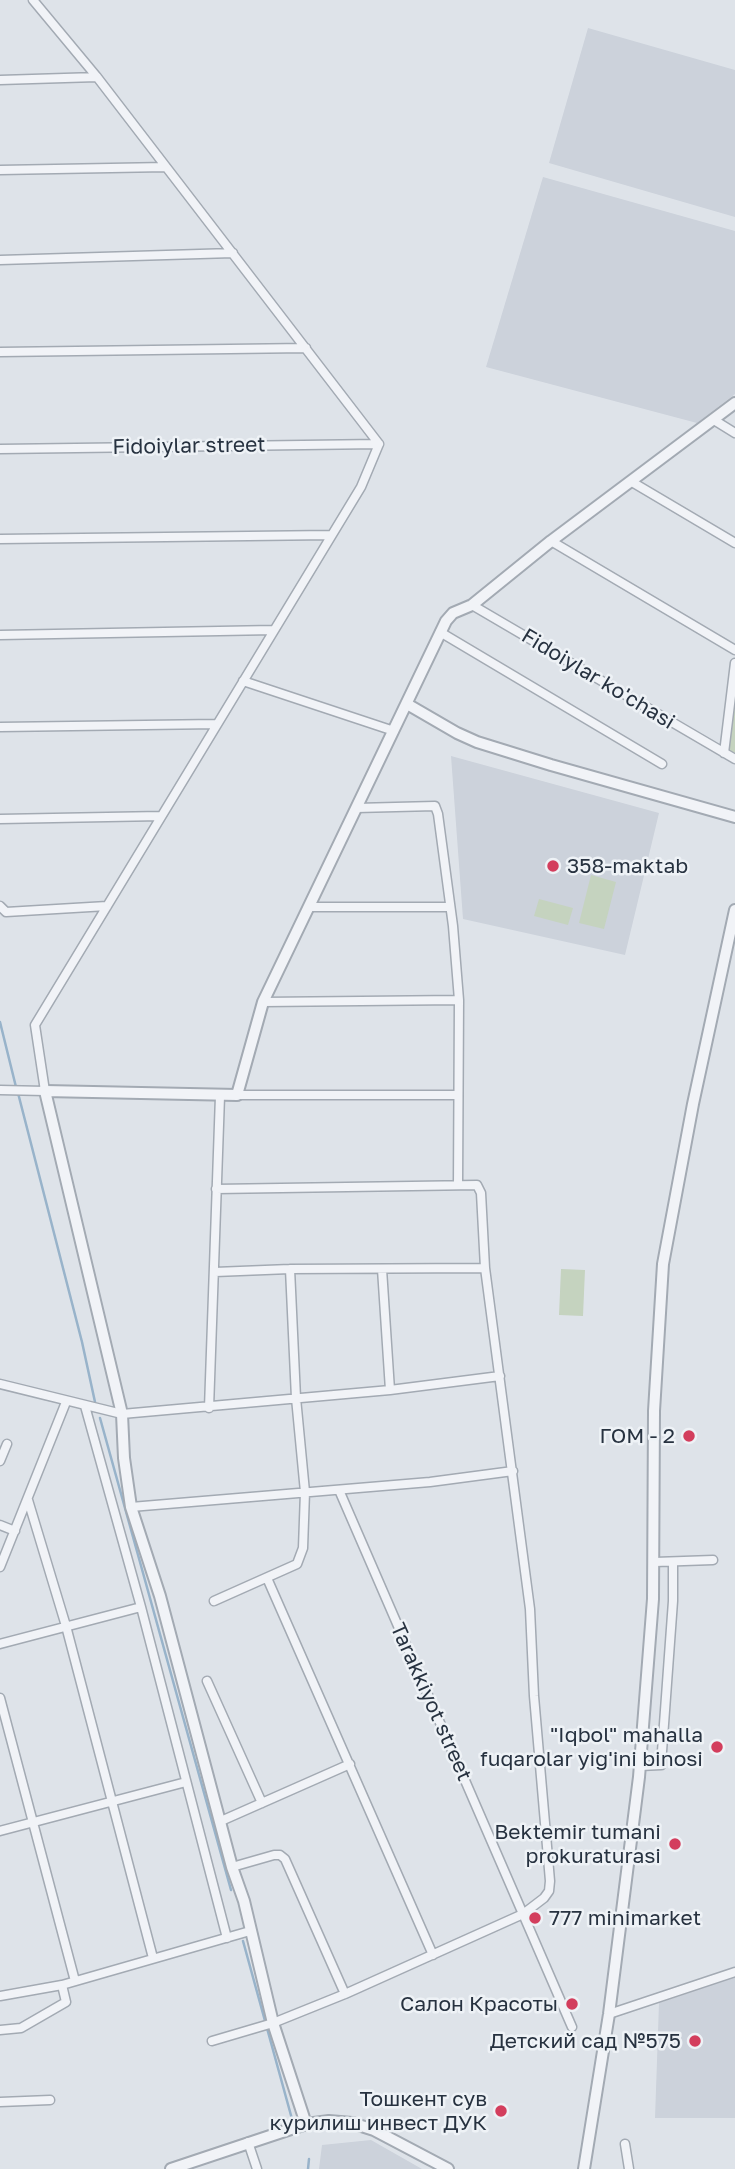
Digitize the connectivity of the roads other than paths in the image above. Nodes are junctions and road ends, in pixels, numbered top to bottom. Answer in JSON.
{"nodes":[{"id":1,"x":33,"y":0,"type":"edge"},
{"id":2,"x":97,"y":77,"type":"junction"},
{"id":3,"x":0,"y":80,"type":"edge"},
{"id":4,"x":166,"y":167,"type":"junction"},
{"id":5,"x":0,"y":170,"type":"edge"},
{"id":6,"x":233,"y":253,"type":"junction"},
{"id":7,"x":0,"y":260,"type":"edge"},
{"id":8,"x":306,"y":348,"type":"junction"},
{"id":9,"x":0,"y":352,"type":"edge"},
{"id":10,"x":735,"y":403,"type":"edge"},
{"id":11,"x":714,"y":420,"type":"junction"},
{"id":12,"x":735,"y":433,"type":"edge"},
{"id":13,"x":379,"y":444,"type":"junction"},
{"id":14,"x":0,"y":449,"type":"edge"},
{"id":15,"x":632,"y":482,"type":"junction"},
{"id":16,"x":331,"y":535,"type":"junction"},
{"id":17,"x":0,"y":539,"type":"edge"},
{"id":18,"x":551,"y":541,"type":"junction"},
{"id":19,"x":735,"y":543,"type":"edge"},
{"id":20,"x":472,"y":605,"type":"junction"},
{"id":21,"x":274,"y":629,"type":"junction"},
{"id":22,"x":440,"y":632,"type":"junction"},
{"id":23,"x":0,"y":635,"type":"edge"},
{"id":24,"x":735,"y":650,"type":"edge"},
{"id":25,"x":735,"y":663,"type":"edge"},
{"id":26,"x":243,"y":681,"type":"junction"},
{"id":27,"x":407,"y":704,"type":"junction"},
{"id":28,"x":217,"y":724,"type":"junction"},
{"id":29,"x":0,"y":727,"type":"edge"},
{"id":30,"x":394,"y":731,"type":"junction"},
{"id":31,"x":724,"y":753,"type":"junction"},
{"id":32,"x":735,"y":759,"type":"edge"},
{"id":33,"x":662,"y":764,"type":"dead end"},
{"id":34,"x":356,"y":808,"type":"junction"},
{"id":35,"x":161,"y":816,"type":"junction"},
{"id":36,"x":735,"y":817,"type":"edge"},
{"id":37,"x":0,"y":819,"type":"edge"},
{"id":38,"x":0,"y":906,"type":"edge"},
{"id":39,"x":107,"y":906,"type":"junction"},
{"id":40,"x":309,"y":907,"type":"junction"},
{"id":41,"x":450,"y":907,"type":"junction"},
{"id":42,"x":735,"y":910,"type":"edge"},
{"id":43,"x":731,"y":951,"type":"edge"},
{"id":44,"x":458,"y":1000,"type":"junction"},
{"id":45,"x":263,"y":1002,"type":"junction"},
{"id":46,"x":0,"y":1090,"type":"edge"},
{"id":47,"x":45,"y":1091,"type":"junction"},
{"id":48,"x":458,"y":1095,"type":"junction"},
{"id":49,"x":220,"y":1096,"type":"junction"},
{"id":50,"x":237,"y":1096,"type":"junction"},
{"id":51,"x":458,"y":1185,"type":"junction"},
{"id":52,"x":216,"y":1189,"type":"junction"},
{"id":53,"x":485,"y":1268,"type":"junction"},
{"id":54,"x":290,"y":1269,"type":"junction"},
{"id":55,"x":382,"y":1269,"type":"junction"},
{"id":56,"x":215,"y":1272,"type":"junction"},
{"id":57,"x":500,"y":1376,"type":"junction"},
{"id":58,"x":0,"y":1384,"type":"edge"},
{"id":59,"x":390,"y":1391,"type":"junction"},
{"id":60,"x":296,"y":1398,"type":"junction"},
{"id":61,"x":66,"y":1402,"type":"junction"},
{"id":62,"x":85,"y":1406,"type":"junction"},
{"id":63,"x":209,"y":1408,"type":"junction"},
{"id":64,"x":122,"y":1415,"type":"junction"},
{"id":65,"x":7,"y":1444,"type":"dead end"},
{"id":66,"x":0,"y":1461,"type":"edge"},
{"id":67,"x":513,"y":1471,"type":"junction"},
{"id":68,"x":339,"y":1490,"type":"junction"},
{"id":69,"x":305,"y":1492,"type":"junction"},
{"id":70,"x":28,"y":1500,"type":"junction"},
{"id":71,"x":131,"y":1507,"type":"junction"},
{"id":72,"x":0,"y":1525,"type":"edge"},
{"id":73,"x":15,"y":1531,"type":"junction"},
{"id":74,"x":713,"y":1560,"type":"dead end"},
{"id":75,"x":655,"y":1562,"type":"junction"},
{"id":76,"x":673,"y":1562,"type":"junction"},
{"id":77,"x":0,"y":1567,"type":"edge"},
{"id":78,"x":267,"y":1578,"type":"junction"},
{"id":79,"x":214,"y":1601,"type":"dead end"},
{"id":80,"x":141,"y":1607,"type":"junction"},
{"id":81,"x":65,"y":1626,"type":"junction"},
{"id":82,"x":0,"y":1644,"type":"edge"},
{"id":83,"x":207,"y":1681,"type":"dead end"},
{"id":84,"x":0,"y":1698,"type":"edge"},
{"id":85,"x":350,"y":1764,"type":"junction"},
{"id":86,"x":640,"y":1766,"type":"junction"},
{"id":87,"x":186,"y":1782,"type":"junction"},
{"id":88,"x":111,"y":1801,"type":"junction"},
{"id":89,"x":262,"y":1803,"type":"junction"},
{"id":90,"x":221,"y":1821,"type":"junction"},
{"id":91,"x":34,"y":1822,"type":"junction"},
{"id":92,"x":0,"y":1831,"type":"edge"},
{"id":93,"x":232,"y":1867,"type":"junction"},
{"id":94,"x":523,"y":1914,"type":"junction"},
{"id":95,"x":250,"y":1931,"type":"junction"},
{"id":96,"x":228,"y":1938,"type":"junction"},
{"id":97,"x":433,"y":1955,"type":"junction"},
{"id":98,"x":153,"y":1958,"type":"junction"},
{"id":99,"x":735,"y":1972,"type":"edge"},
{"id":100,"x":75,"y":1981,"type":"junction"},
{"id":101,"x":62,"y":1985,"type":"junction"},
{"id":102,"x":345,"y":1994,"type":"junction"},
{"id":103,"x":0,"y":1996,"type":"edge"},
{"id":104,"x":609,"y":2014,"type":"junction"},
{"id":105,"x":273,"y":2023,"type":"junction"},
{"id":106,"x":572,"y":2027,"type":"dead end"},
{"id":107,"x":0,"y":2030,"type":"edge"},
{"id":108,"x":212,"y":2042,"type":"dead end"},
{"id":109,"x":50,"y":2100,"type":"dead end"},
{"id":110,"x":0,"y":2102,"type":"edge"},
{"id":111,"x":306,"y":2124,"type":"junction"},
{"id":112,"x":248,"y":2142,"type":"junction"},
{"id":113,"x":625,"y":2144,"type":"dead end"},
{"id":114,"x":171,"y":2169,"type":"edge"},
{"id":115,"x":257,"y":2169,"type":"edge"},
{"id":116,"x":449,"y":2169,"type":"edge"},
{"id":117,"x":584,"y":2169,"type":"edge"},
{"id":118,"x":629,"y":2169,"type":"edge"}],
"edges":[{"from":1,"to":2,"type":"street"},
{"from":2,"to":3,"type":"street"},
{"from":2,"to":4,"type":"street"},
{"from":4,"to":5,"type":"street"},
{"from":4,"to":6,"type":"street"},
{"from":6,"to":7,"type":"street"},
{"from":6,"to":8,"type":"street"},
{"from":8,"to":9,"type":"street"},
{"from":8,"to":13,"type":"street"},
{"from":10,"to":11,"type":"street"},
{"from":11,"to":12,"type":"street"},
{"from":11,"to":15,"type":"street"},
{"from":13,"to":14,"type":"street","name":"Fidoiylar street"},
{"from":13,"to":16,"type":"street"},
{"from":15,"to":18,"type":"street"},
{"from":15,"to":19,"type":"street"},
{"from":16,"to":17,"type":"street"},
{"from":16,"to":21,"type":"street"},
{"from":18,"to":20,"type":"street"},
{"from":18,"to":24,"type":"street"},
{"from":20,"to":22,"type":"street"},
{"from":20,"to":31,"type":"street","name":"Fidoiylar ko'chasi"},
{"from":21,"to":23,"type":"street"},
{"from":21,"to":26,"type":"street"},
{"from":22,"to":27,"type":"street"},
{"from":22,"to":33,"type":"street","name":"Fidoiylar ko'chasi"},
{"from":25,"to":31,"type":"street"},
{"from":26,"to":28,"type":"street"},
{"from":26,"to":30,"type":"street"},
{"from":27,"to":30,"type":"street"},
{"from":27,"to":36,"type":"street"},
{"from":28,"to":29,"type":"street"},
{"from":28,"to":35,"type":"street"},
{"from":30,"to":34,"type":"street"},
{"from":31,"to":32,"type":"street","name":"Fidoiylar ko'chasi"},
{"from":34,"to":40,"type":"street"},
{"from":34,"to":41,"type":"street"},
{"from":35,"to":37,"type":"street"},
{"from":35,"to":39,"type":"street"},
{"from":38,"to":39,"type":"street"},
{"from":39,"to":47,"type":"street"},
{"from":40,"to":41,"type":"street"},
{"from":40,"to":45,"type":"street"},
{"from":41,"to":44,"type":"street"},
{"from":42,"to":43,"type":"street"},
{"from":43,"to":75,"type":"street"},
{"from":44,"to":45,"type":"street"},
{"from":44,"to":48,"type":"street"},
{"from":45,"to":50,"type":"street"},
{"from":46,"to":47,"type":"street"},
{"from":47,"to":49,"type":"street"},
{"from":47,"to":64,"type":"street"},
{"from":48,"to":50,"type":"street"},
{"from":48,"to":51,"type":"street"},
{"from":49,"to":50,"type":"street"},
{"from":49,"to":52,"type":"street"},
{"from":51,"to":52,"type":"street"},
{"from":51,"to":53,"type":"street"},
{"from":52,"to":56,"type":"street"},
{"from":53,"to":55,"type":"street"},
{"from":53,"to":57,"type":"street"},
{"from":54,"to":55,"type":"street"},
{"from":54,"to":56,"type":"street"},
{"from":54,"to":60,"type":"street"},
{"from":55,"to":59,"type":"street"},
{"from":56,"to":63,"type":"street"},
{"from":57,"to":59,"type":"street"},
{"from":57,"to":67,"type":"street"},
{"from":58,"to":61,"type":"street"},
{"from":59,"to":60,"type":"street"},
{"from":60,"to":63,"type":"street"},
{"from":60,"to":69,"type":"street"},
{"from":61,"to":62,"type":"street"},
{"from":61,"to":70,"type":"street"},
{"from":62,"to":64,"type":"street"},
{"from":62,"to":80,"type":"street"},
{"from":63,"to":64,"type":"street"},
{"from":64,"to":71,"type":"street"},
{"from":65,"to":66,"type":"street"},
{"from":67,"to":68,"type":"street"},
{"from":67,"to":94,"type":"street"},
{"from":68,"to":69,"type":"street"},
{"from":68,"to":94,"type":"street","name":"Tarakkiyot street"},
{"from":69,"to":71,"type":"street"},
{"from":69,"to":78,"type":"street"},
{"from":70,"to":73,"type":"street"},
{"from":70,"to":81,"type":"street"},
{"from":71,"to":90,"type":"street"},
{"from":72,"to":73,"type":"street"},
{"from":73,"to":77,"type":"street"},
{"from":74,"to":76,"type":"street"},
{"from":75,"to":76,"type":"street"},
{"from":75,"to":86,"type":"street"},
{"from":76,"to":86,"type":"street"},
{"from":78,"to":79,"type":"street"},
{"from":78,"to":85,"type":"street"},
{"from":80,"to":81,"type":"street"},
{"from":80,"to":87,"type":"street"},
{"from":81,"to":82,"type":"street"},
{"from":81,"to":88,"type":"street"},
{"from":83,"to":89,"type":"street"},
{"from":84,"to":91,"type":"street"},
{"from":85,"to":89,"type":"street"},
{"from":85,"to":97,"type":"street"},
{"from":86,"to":104,"type":"street"},
{"from":87,"to":88,"type":"street"},
{"from":87,"to":96,"type":"street"},
{"from":88,"to":91,"type":"street"},
{"from":88,"to":98,"type":"street"},
{"from":89,"to":90,"type":"street"},
{"from":90,"to":93,"type":"street"},
{"from":91,"to":92,"type":"street"},
{"from":91,"to":100,"type":"street"},
{"from":93,"to":95,"type":"street"},
{"from":93,"to":102,"type":"street"},
{"from":94,"to":97,"type":"street"},
{"from":94,"to":106,"type":"street","name":"Tarakkiyot street"},
{"from":95,"to":96,"type":"street"},
{"from":95,"to":105,"type":"street"},
{"from":96,"to":98,"type":"street"},
{"from":97,"to":102,"type":"street"},
{"from":98,"to":100,"type":"street"},
{"from":99,"to":104,"type":"street"},
{"from":100,"to":101,"type":"street"},
{"from":101,"to":103,"type":"street"},
{"from":101,"to":107,"type":"street"},
{"from":102,"to":105,"type":"street"},
{"from":104,"to":117,"type":"street"},
{"from":105,"to":108,"type":"street"},
{"from":105,"to":111,"type":"street"},
{"from":109,"to":110,"type":"street"},
{"from":111,"to":112,"type":"street"},
{"from":111,"to":116,"type":"street"},
{"from":112,"to":114,"type":"street"},
{"from":112,"to":115,"type":"street"},
{"from":113,"to":118,"type":"street"}]}
